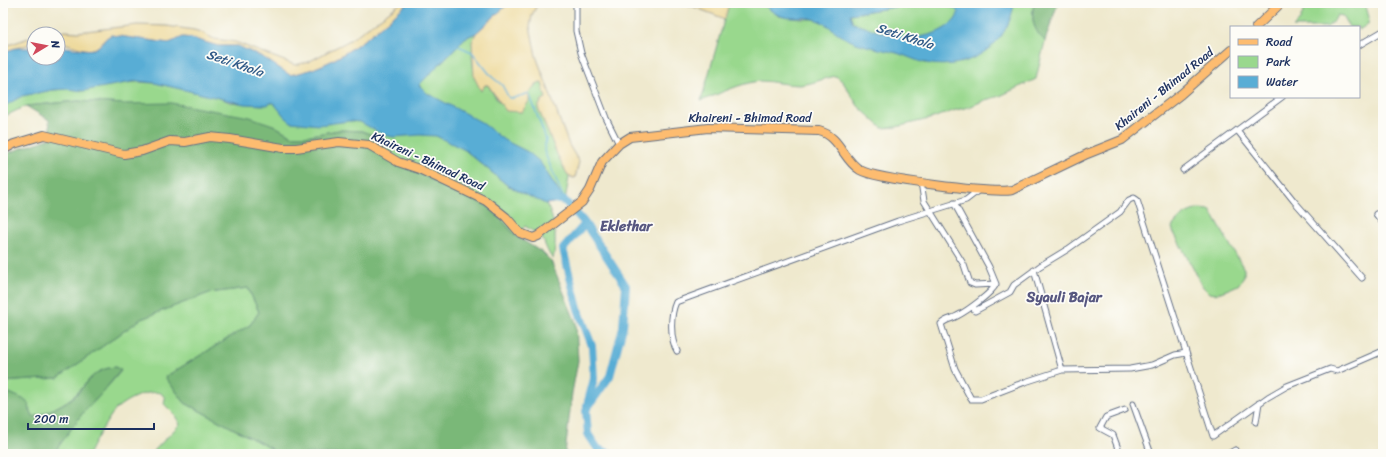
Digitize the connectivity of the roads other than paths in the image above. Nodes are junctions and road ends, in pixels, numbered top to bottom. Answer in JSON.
{"nodes":[{"id":1,"x":576,"y":3,"type":"edge"},
{"id":2,"x":1281,"y":3,"type":"edge"},
{"id":3,"x":1257,"y":26,"type":"edge"},
{"id":4,"x":1383,"y":31,"type":"edge"},
{"id":5,"x":1360,"y":44,"type":"edge"},
{"id":6,"x":1230,"y":51,"type":"edge"},
{"id":7,"x":1281,"y":98,"type":"edge"},
{"id":8,"x":1237,"y":130,"type":"junction"},
{"id":9,"x":619,"y":144,"type":"junction"},
{"id":10,"x":3,"y":150,"type":"edge"},
{"id":11,"x":1183,"y":170,"type":"dead end"},
{"id":12,"x":921,"y":182,"type":"junction"},
{"id":13,"x":979,"y":190,"type":"junction"},
{"id":14,"x":954,"y":203,"type":"junction"},
{"id":15,"x":929,"y":211,"type":"junction"},
{"id":16,"x":1376,"y":214,"type":"dead end"},
{"id":17,"x":1383,"y":223,"type":"edge"},
{"id":18,"x":1034,"y":270,"type":"junction"},
{"id":19,"x":1362,"y":278,"type":"dead end"},
{"id":20,"x":996,"y":284,"type":"junction"},
{"id":21,"x":973,"y":306,"type":"junction"},
{"id":22,"x":677,"y":351,"type":"dead end"},
{"id":23,"x":1383,"y":351,"type":"edge"},
{"id":24,"x":1186,"y":353,"type":"junction"},
{"id":25,"x":1062,"y":370,"type":"junction"},
{"id":26,"x":1259,"y":403,"type":"junction"},
{"id":27,"x":1133,"y":404,"type":"dead end"},
{"id":28,"x":1125,"y":410,"type":"dead end"},
{"id":29,"x":1256,"y":422,"type":"dead end"},
{"id":30,"x":1235,"y":450,"type":"dead end"},
{"id":31,"x":1120,"y":454,"type":"edge"},
{"id":32,"x":1151,"y":454,"type":"edge"},
{"id":33,"x":1228,"y":454,"type":"edge"}],
"edges":[{"from":1,"to":9,"type":"street"},
{"from":2,"to":3,"type":"main road"},
{"from":4,"to":5,"type":"street"},
{"from":6,"to":13,"type":"main road","name":"Khaireni - Bhimad Road"},
{"from":7,"to":8,"type":"street"},
{"from":8,"to":11,"type":"street"},
{"from":8,"to":19,"type":"street"},
{"from":9,"to":10,"type":"main road","name":"Khaireni - Bhimad Road"},
{"from":9,"to":12,"type":"main road","name":"Khaireni - Bhimad Road"},
{"from":12,"to":13,"type":"main road","name":"Khaireni - Bhimad Road"},
{"from":12,"to":15,"type":"street"},
{"from":13,"to":14,"type":"street"},
{"from":14,"to":15,"type":"street"},
{"from":14,"to":20,"type":"street"},
{"from":15,"to":20,"type":"street"},
{"from":15,"to":22,"type":"street"},
{"from":16,"to":17,"type":"street"},
{"from":18,"to":21,"type":"street"},
{"from":18,"to":24,"type":"street"},
{"from":18,"to":25,"type":"street"},
{"from":20,"to":21,"type":"street"},
{"from":21,"to":25,"type":"street"},
{"from":23,"to":26,"type":"street"},
{"from":24,"to":25,"type":"street"},
{"from":24,"to":26,"type":"street"},
{"from":26,"to":29,"type":"street"},
{"from":27,"to":32,"type":"street"},
{"from":28,"to":31,"type":"street"},
{"from":30,"to":33,"type":"street"}]}
